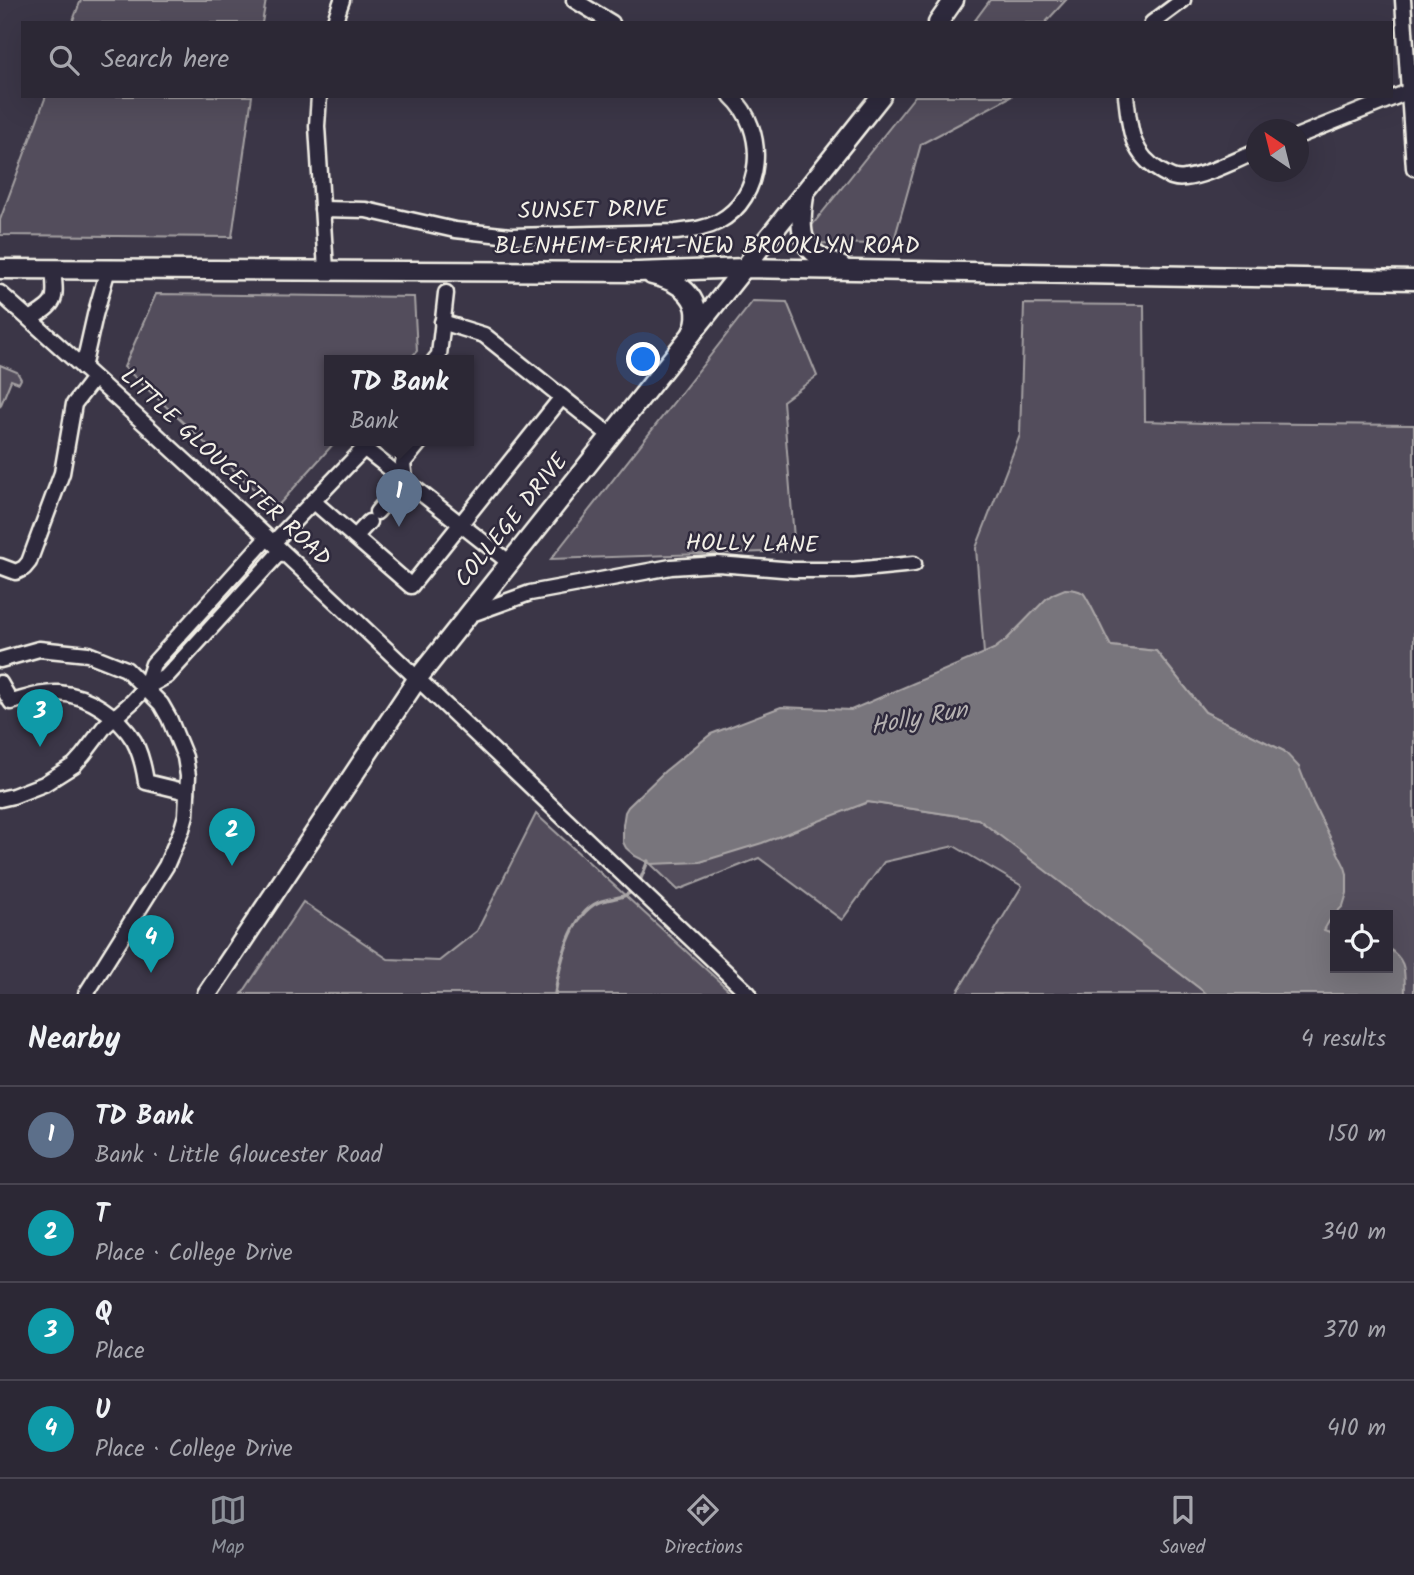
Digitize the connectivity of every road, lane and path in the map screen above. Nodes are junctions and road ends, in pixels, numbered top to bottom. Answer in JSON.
{"nodes":[{"id":1,"x":342,"y":0,"type":"edge"},
{"id":2,"x":574,"y":0,"type":"edge"},
{"id":3,"x":954,"y":0,"type":"edge"},
{"id":4,"x":1183,"y":0,"type":"edge"},
{"id":5,"x":1403,"y":0,"type":"edge"},
{"id":6,"x":335,"y":21,"type":"edge"},
{"id":7,"x":609,"y":21,"type":"edge"},
{"id":8,"x":939,"y":21,"type":"edge"},
{"id":9,"x":1155,"y":21,"type":"edge"},
{"id":10,"x":1410,"y":91,"type":"junction"},
{"id":11,"x":319,"y":98,"type":"edge"},
{"id":12,"x":733,"y":98,"type":"edge"},
{"id":13,"x":879,"y":98,"type":"edge"},
{"id":14,"x":1126,"y":98,"type":"edge"},
{"id":15,"x":1393,"y":98,"type":"edge"},
{"id":16,"x":1393,"y":98,"type":"edge"},
{"id":17,"x":1309,"y":132,"type":"edge"},
{"id":18,"x":1246,"y":156,"type":"edge"},
{"id":19,"x":1414,"y":169,"type":"edge"},
{"id":20,"x":805,"y":194,"type":"junction"},
{"id":21,"x":322,"y":209,"type":"junction"},
{"id":22,"x":0,"y":268,"type":"edge"},
{"id":23,"x":746,"y":268,"type":"junction"},
{"id":24,"x":53,"y":269,"type":"junction"},
{"id":25,"x":108,"y":269,"type":"junction"},
{"id":26,"x":326,"y":270,"type":"junction"},
{"id":27,"x":433,"y":270,"type":"junction"},
{"id":28,"x":869,"y":270,"type":"junction"},
{"id":29,"x":461,"y":271,"type":"junction"},
{"id":30,"x":638,"y":272,"type":"junction"},
{"id":31,"x":1414,"y":279,"type":"edge"},
{"id":32,"x":0,"y":293,"type":"edge"},
{"id":33,"x":446,"y":293,"type":"junction"},
{"id":34,"x":30,"y":319,"type":"junction"},
{"id":35,"x":442,"y":322,"type":"junction"},
{"id":36,"x":690,"y":338,"type":"junction"},
{"id":37,"x":439,"y":355,"type":"edge"},
{"id":38,"x":89,"y":373,"type":"junction"},
{"id":39,"x":562,"y":397,"type":"junction"},
{"id":40,"x":611,"y":436,"type":"junction"},
{"id":41,"x":367,"y":446,"type":"edge"},
{"id":42,"x":369,"y":446,"type":"edge"},
{"id":43,"x":417,"y":446,"type":"edge"},
{"id":44,"x":405,"y":480,"type":"junction"},
{"id":45,"x":313,"y":501,"type":"junction"},
{"id":46,"x":460,"y":524,"type":"junction"},
{"id":47,"x":355,"y":537,"type":"junction"},
{"id":48,"x":274,"y":544,"type":"junction"},
{"id":49,"x":510,"y":564,"type":"junction"},
{"id":50,"x":914,"y":564,"type":"dead end"},
{"id":51,"x":0,"y":566,"type":"edge"},
{"id":52,"x":212,"y":599,"type":"junction"},
{"id":53,"x":226,"y":611,"type":"junction"},
{"id":54,"x":469,"y":615,"type":"junction"},
{"id":55,"x":0,"y":660,"type":"edge"},
{"id":56,"x":418,"y":678,"type":"junction"},
{"id":57,"x":0,"y":683,"type":"edge"},
{"id":58,"x":145,"y":688,"type":"junction"},
{"id":59,"x":114,"y":718,"type":"junction"},
{"id":60,"x":187,"y":792,"type":"junction"},
{"id":61,"x":0,"y":799,"type":"edge"},
{"id":62,"x":86,"y":994,"type":"edge"},
{"id":63,"x":207,"y":994,"type":"edge"},
{"id":64,"x":749,"y":994,"type":"edge"}],
"edges":[{"from":1,"to":6,"type":"street"},
{"from":2,"to":7,"type":"street"},
{"from":3,"to":8,"type":"main road"},
{"from":4,"to":9,"type":"street"},
{"from":5,"to":10,"type":"street"},
{"from":10,"to":16,"type":"street"},
{"from":10,"to":19,"type":"street"},
{"from":11,"to":21,"type":"street"},
{"from":12,"to":21,"type":"street","name":"SUNSET DRIVE"},
{"from":13,"to":20,"type":"main road","name":"COLLEGE DRIVE"},
{"from":14,"to":18,"type":"street"},
{"from":15,"to":17,"type":"street"},
{"from":20,"to":23,"type":"main road","name":"COLLEGE DRIVE"},
{"from":20,"to":28,"type":"main road"},
{"from":21,"to":26,"type":"street"},
{"from":22,"to":24,"type":"main road","name":"BLENHEIM-ERIAL-NEW BROOKLYN ROAD"},
{"from":23,"to":28,"type":"main road","name":"BLENHEIM-ERIAL-NEW BROOKLYN ROAD"},
{"from":23,"to":30,"type":"main road","name":"BLENHEIM-ERIAL-NEW BROOKLYN ROAD"},
{"from":23,"to":36,"type":"main road","name":"COLLEGE DRIVE"},
{"from":24,"to":25,"type":"main road","name":"BLENHEIM-ERIAL-NEW BROOKLYN ROAD"},
{"from":24,"to":34,"type":"street"},
{"from":25,"to":26,"type":"main road","name":"BLENHEIM-ERIAL-NEW BROOKLYN ROAD"},
{"from":25,"to":38,"type":"street"},
{"from":26,"to":27,"type":"main road","name":"BLENHEIM-ERIAL-NEW BROOKLYN ROAD"},
{"from":27,"to":29,"type":"main road","name":"BLENHEIM-ERIAL-NEW BROOKLYN ROAD"},
{"from":27,"to":33,"type":"street"},
{"from":28,"to":31,"type":"main road","name":"BLENHEIM-ERIAL-NEW BROOKLYN ROAD"},
{"from":29,"to":30,"type":"main road","name":"BLENHEIM-ERIAL-NEW BROOKLYN ROAD"},
{"from":29,"to":33,"type":"street"},
{"from":30,"to":36,"type":"main road"},
{"from":32,"to":34,"type":"street","name":"LITTLE GLOUCESTER ROAD"},
{"from":33,"to":35,"type":"street"},
{"from":34,"to":38,"type":"street","name":"LITTLE GLOUCESTER ROAD"},
{"from":35,"to":37,"type":"street"},
{"from":35,"to":39,"type":"street"},
{"from":36,"to":40,"type":"main road","name":"COLLEGE DRIVE"},
{"from":38,"to":48,"type":"street","name":"LITTLE GLOUCESTER ROAD"},
{"from":38,"to":51,"type":"street"},
{"from":39,"to":40,"type":"street"},
{"from":39,"to":46,"type":"street"},
{"from":40,"to":49,"type":"main road","name":"COLLEGE DRIVE"},
{"from":41,"to":45,"type":"street"},
{"from":42,"to":44,"type":"street"},
{"from":43,"to":44,"type":"street"},
{"from":44,"to":46,"type":"street"},
{"from":44,"to":47,"type":"street"},
{"from":45,"to":47,"type":"street"},
{"from":45,"to":48,"type":"street"},
{"from":46,"to":47,"type":"street"},
{"from":46,"to":49,"type":"street"},
{"from":48,"to":52,"type":"street"},
{"from":48,"to":53,"type":"street"},
{"from":48,"to":56,"type":"street","name":"LITTLE GLOUCESTER ROAD"},
{"from":49,"to":54,"type":"main road","name":"COLLEGE DRIVE"},
{"from":50,"to":54,"type":"street","name":"HOLLY LANE"},
{"from":52,"to":53,"type":"street"},
{"from":52,"to":58,"type":"street"},
{"from":53,"to":58,"type":"street"},
{"from":54,"to":56,"type":"main road","name":"COLLEGE DRIVE"},
{"from":55,"to":58,"type":"street"},
{"from":56,"to":63,"type":"main road","name":"COLLEGE DRIVE"},
{"from":56,"to":64,"type":"street","name":"LITTLE GLOUCESTER ROAD"},
{"from":57,"to":59,"type":"street"},
{"from":58,"to":59,"type":"street"},
{"from":58,"to":60,"type":"street"},
{"from":59,"to":60,"type":"street"},
{"from":59,"to":61,"type":"street"},
{"from":60,"to":62,"type":"street"}]}
